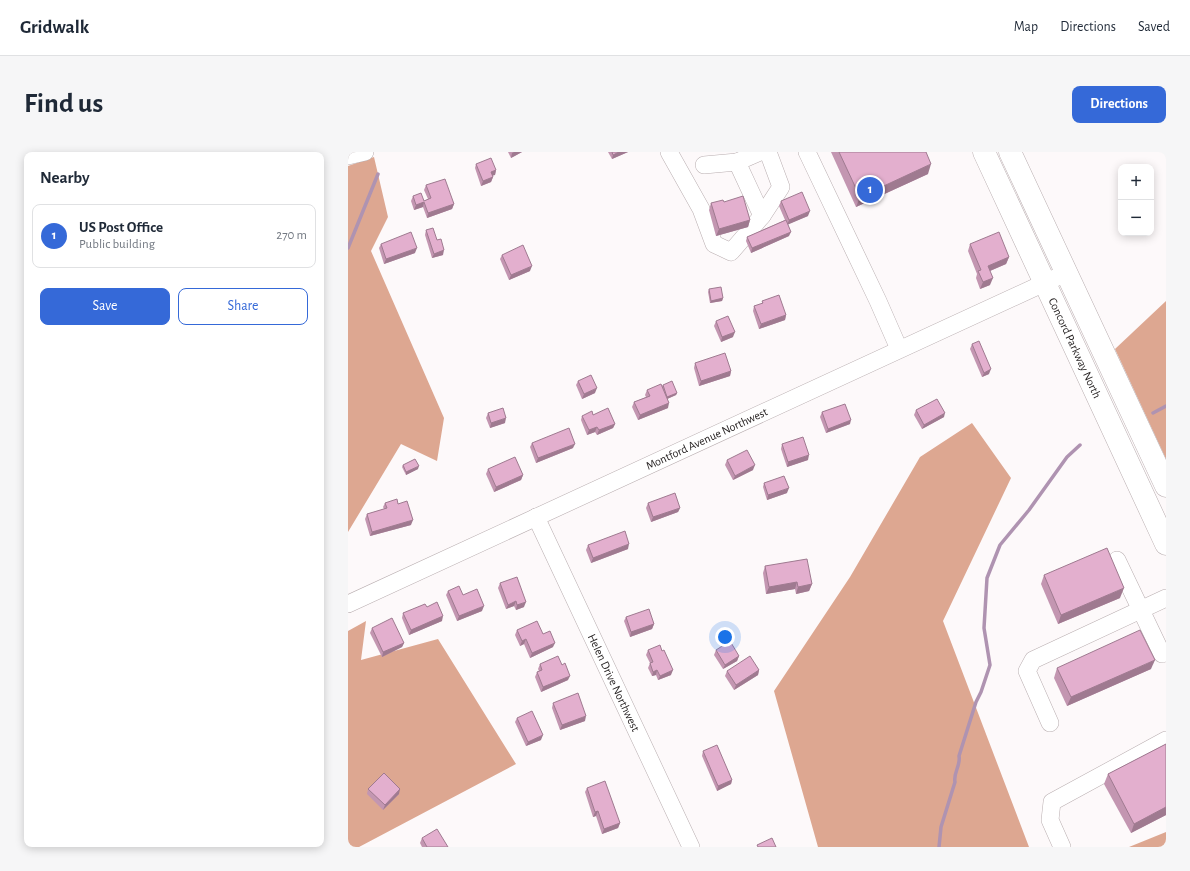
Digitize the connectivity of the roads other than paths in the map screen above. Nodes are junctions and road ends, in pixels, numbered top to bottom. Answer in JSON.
{"nodes":[{"id":1,"x":365,"y":152,"type":"edge"},
{"id":2,"x":669,"y":152,"type":"edge"},
{"id":3,"x":760,"y":152,"type":"edge"},
{"id":4,"x":768,"y":152,"type":"edge"},
{"id":5,"x":807,"y":152,"type":"edge"},
{"id":6,"x":984,"y":152,"type":"edge"},
{"id":7,"x":1010,"y":152,"type":"edge"},
{"id":8,"x":348,"y":156,"type":"edge"},
{"id":9,"x":737,"y":162,"type":"junction"},
{"id":10,"x":704,"y":165,"type":"dead end"},
{"id":11,"x":762,"y":216,"type":"junction"},
{"id":12,"x":1066,"y":273,"type":"junction"},
{"id":13,"x":1044,"y":282,"type":"junction"},
{"id":14,"x":899,"y":350,"type":"junction"},
{"id":15,"x":1166,"y":486,"type":"edge"},
{"id":16,"x":536,"y":518,"type":"junction"},
{"id":17,"x":1166,"y":544,"type":"edge"},
{"id":18,"x":1117,"y":560,"type":"dead end"},
{"id":19,"x":1166,"y":598,"type":"edge"},
{"id":20,"x":348,"y":604,"type":"edge"},
{"id":21,"x":1141,"y":610,"type":"junction"},
{"id":22,"x":1162,"y":654,"type":"dead end"},
{"id":23,"x":1050,"y":723,"type":"dead end"},
{"id":24,"x":1166,"y":740,"type":"edge"},
{"id":25,"x":691,"y":847,"type":"edge"},
{"id":26,"x":1062,"y":847,"type":"edge"}],
"edges":[{"from":1,"to":8,"type":"street"},
{"from":2,"to":11,"type":"street"},
{"from":3,"to":9,"type":"street"},
{"from":4,"to":11,"type":"street"},
{"from":5,"to":14,"type":"street"},
{"from":6,"to":13,"type":"highway","name":"Concord Parkway North"},
{"from":7,"to":12,"type":"highway","name":"Concord Parkway North"},
{"from":9,"to":10,"type":"street"},
{"from":9,"to":11,"type":"street"},
{"from":12,"to":13,"type":"street","name":"Montford Avenue Northwest"},
{"from":12,"to":15,"type":"highway","name":"Concord Parkway North"},
{"from":13,"to":14,"type":"street","name":"Montford Avenue Northwest"},
{"from":13,"to":17,"type":"highway","name":"Concord Parkway North"},
{"from":14,"to":16,"type":"street","name":"Montford Avenue Northwest"},
{"from":16,"to":20,"type":"street","name":"Montford Avenue Northwest"},
{"from":16,"to":25,"type":"street","name":"Helen Drive Northwest"},
{"from":18,"to":21,"type":"street"},
{"from":19,"to":21,"type":"street"},
{"from":21,"to":22,"type":"street"},
{"from":21,"to":23,"type":"street"},
{"from":24,"to":26,"type":"street"}]}
